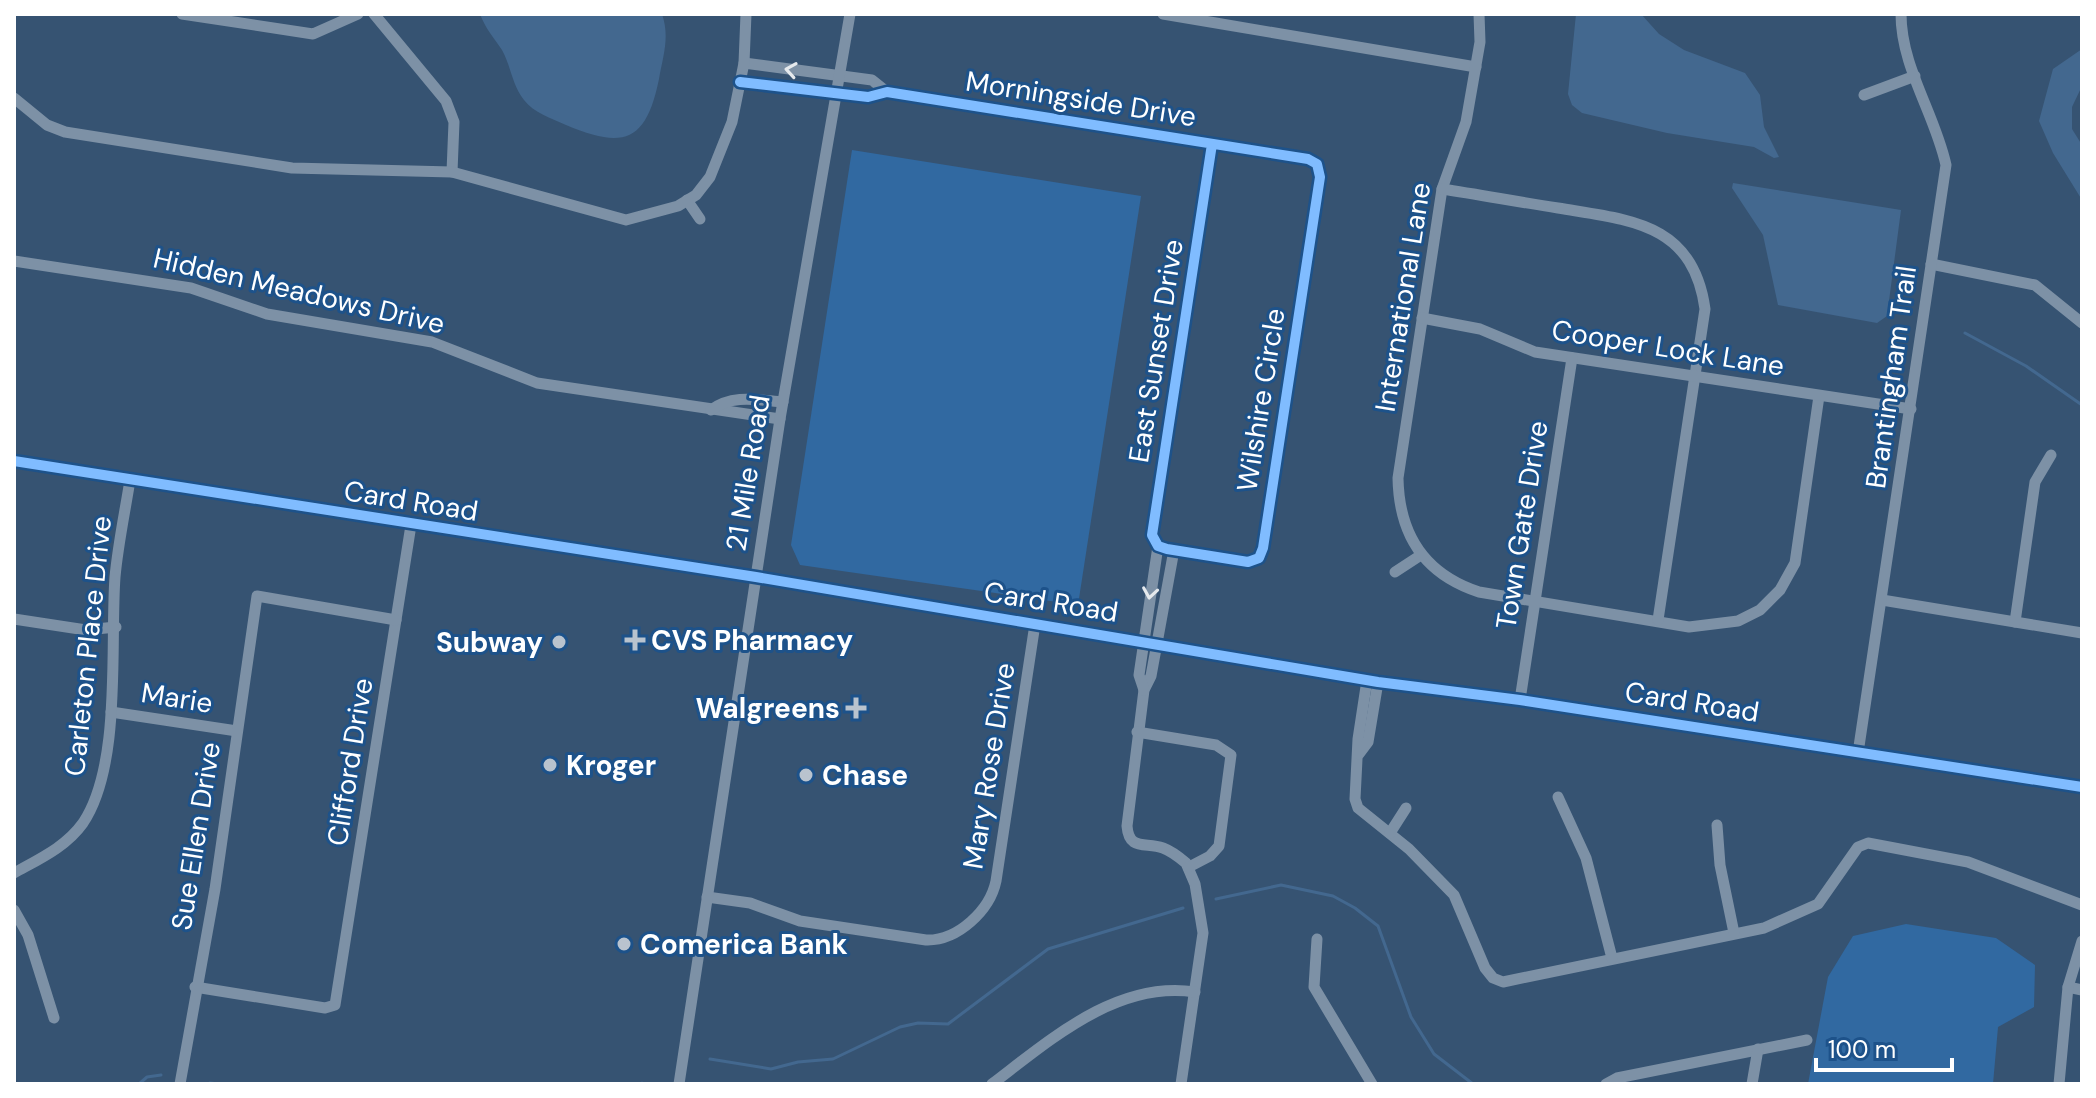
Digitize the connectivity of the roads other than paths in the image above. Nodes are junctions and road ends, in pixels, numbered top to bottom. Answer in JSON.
{"nodes":[{"id":1,"x":182,"y":14,"type":"edge"},
{"id":2,"x":358,"y":14,"type":"edge"},
{"id":3,"x":374,"y":14,"type":"edge"},
{"id":4,"x":746,"y":14,"type":"edge"},
{"id":5,"x":850,"y":14,"type":"edge"},
{"id":6,"x":1163,"y":14,"type":"edge"},
{"id":7,"x":1479,"y":14,"type":"edge"},
{"id":8,"x":1901,"y":14,"type":"edge"},
{"id":9,"x":233,"y":18,"type":"edge"},
{"id":10,"x":744,"y":63,"type":"junction"},
{"id":11,"x":1476,"y":67,"type":"junction"},
{"id":12,"x":839,"y":76,"type":"junction"},
{"id":13,"x":1915,"y":76,"type":"junction"},
{"id":14,"x":740,"y":82,"type":"junction"},
{"id":15,"x":887,"y":92,"type":"junction"},
{"id":16,"x":836,"y":95,"type":"junction"},
{"id":17,"x":1864,"y":95,"type":"dead end"},
{"id":18,"x":14,"y":98,"type":"edge"},
{"id":19,"x":1212,"y":144,"type":"junction"},
{"id":20,"x":1317,"y":164,"type":"joint"},
{"id":21,"x":452,"y":172,"type":"junction"},
{"id":22,"x":1442,"y":189,"type":"junction"},
{"id":23,"x":687,"y":200,"type":"junction"},
{"id":24,"x":700,"y":219,"type":"dead end"},
{"id":25,"x":14,"y":261,"type":"edge"},
{"id":26,"x":1931,"y":264,"type":"junction"},
{"id":27,"x":1422,"y":318,"type":"junction"},
{"id":28,"x":2082,"y":323,"type":"edge"},
{"id":29,"x":1572,"y":358,"type":"junction"},
{"id":30,"x":1695,"y":377,"type":"junction"},
{"id":31,"x":1819,"y":396,"type":"junction"},
{"id":32,"x":783,"y":402,"type":"junction"},
{"id":33,"x":1911,"y":409,"type":"junction"},
{"id":34,"x":711,"y":410,"type":"junction"},
{"id":35,"x":780,"y":419,"type":"junction"},
{"id":36,"x":2051,"y":455,"type":"dead end"},
{"id":37,"x":14,"y":461,"type":"edge"},
{"id":38,"x":130,"y":480,"type":"junction"},
{"id":39,"x":411,"y":525,"type":"junction"},
{"id":40,"x":1158,"y":546,"type":"junction"},
{"id":41,"x":1174,"y":550,"type":"junction"},
{"id":42,"x":1421,"y":555,"type":"junction"},
{"id":43,"x":1395,"y":572,"type":"dead end"},
{"id":44,"x":756,"y":577,"type":"junction"},
{"id":45,"x":1535,"y":600,"type":"junction"},
{"id":46,"x":1882,"y":600,"type":"junction"},
{"id":47,"x":14,"y":619,"type":"edge"},
{"id":48,"x":396,"y":620,"type":"junction"},
{"id":49,"x":1658,"y":620,"type":"junction"},
{"id":50,"x":2015,"y":622,"type":"junction"},
{"id":51,"x":1035,"y":624,"type":"junction"},
{"id":52,"x":116,"y":627,"type":"junction"},
{"id":53,"x":2082,"y":633,"type":"edge"},
{"id":54,"x":1143,"y":641,"type":"junction"},
{"id":55,"x":1158,"y":643,"type":"junction"},
{"id":56,"x":1372,"y":681,"type":"junction"},
{"id":57,"x":1144,"y":690,"type":"junction"},
{"id":58,"x":1520,"y":700,"type":"junction"},
{"id":59,"x":111,"y":712,"type":"junction"},
{"id":60,"x":237,"y":731,"type":"junction"},
{"id":61,"x":1137,"y":732,"type":"junction"},
{"id":62,"x":1858,"y":753,"type":"junction"},
{"id":63,"x":2082,"y":787,"type":"edge"},
{"id":64,"x":1558,"y":797,"type":"dead end"},
{"id":65,"x":1406,"y":808,"type":"dead end"},
{"id":66,"x":1717,"y":825,"type":"dead end"},
{"id":67,"x":1390,"y":833,"type":"junction"},
{"id":68,"x":1189,"y":867,"type":"junction"},
{"id":69,"x":14,"y":873,"type":"edge"},
{"id":70,"x":707,"y":897,"type":"junction"},
{"id":71,"x":2082,"y":905,"type":"edge"},
{"id":72,"x":14,"y":910,"type":"edge"},
{"id":73,"x":1734,"y":933,"type":"junction"},
{"id":74,"x":1317,"y":939,"type":"dead end"},
{"id":75,"x":2082,"y":941,"type":"edge"},
{"id":76,"x":1612,"y":958,"type":"junction"},
{"id":77,"x":195,"y":987,"type":"junction"},
{"id":78,"x":2068,"y":987,"type":"junction"},
{"id":79,"x":2082,"y":990,"type":"edge"},
{"id":80,"x":1195,"y":992,"type":"junction"},
{"id":81,"x":54,"y":1018,"type":"dead end"},
{"id":82,"x":1807,"y":1040,"type":"dead end"},
{"id":83,"x":1758,"y":1049,"type":"junction"},
{"id":84,"x":1611,"y":1081,"type":"edge"},
{"id":85,"x":180,"y":1084,"type":"edge"},
{"id":86,"x":679,"y":1084,"type":"edge"},
{"id":87,"x":992,"y":1084,"type":"edge"},
{"id":88,"x":1181,"y":1084,"type":"edge"},
{"id":89,"x":1372,"y":1084,"type":"edge"},
{"id":90,"x":1752,"y":1084,"type":"edge"},
{"id":91,"x":2059,"y":1084,"type":"edge"}],
"edges":[{"from":1,"to":9,"type":"street"},
{"from":2,"to":9,"type":"street"},
{"from":3,"to":21,"type":"street"},
{"from":4,"to":10,"type":"street"},
{"from":5,"to":12,"type":"street","name":"21 Mile Road"},
{"from":6,"to":11,"type":"street"},
{"from":7,"to":11,"type":"street","name":"International Lane"},
{"from":8,"to":13,"type":"street","name":"Brantingham Trail"},
{"from":12,"to":10,"type":"street","name":"Morningside Drive","one_way":true},
{"from":10,"to":14,"type":"street"},
{"from":11,"to":22,"type":"street","name":"International Lane"},
{"from":12,"to":15,"type":"street","name":"Morningside Drive"},
{"from":12,"to":16,"type":"street","name":"21 Mile Road"},
{"from":13,"to":17,"type":"street"},
{"from":13,"to":26,"type":"street","name":"Brantingham Trail"},
{"from":14,"to":16,"type":"street","name":"Morningside Drive"},
{"from":14,"to":23,"type":"street"},
{"from":15,"to":16,"type":"street","name":"Morningside Drive"},
{"from":15,"to":19,"type":"street","name":"Morningside Drive"},
{"from":16,"to":32,"type":"street","name":"21 Mile Road"},
{"from":18,"to":21,"type":"street"},
{"from":19,"to":20,"type":"street","name":"Morningside Drive"},
{"from":19,"to":40,"type":"street","name":"East Sunset Drive"},
{"from":20,"to":41,"type":"street","name":"Wilshire Circle"},
{"from":21,"to":23,"type":"street"},
{"from":22,"to":27,"type":"street","name":"International Lane"},
{"from":22,"to":30,"type":"street"},
{"from":23,"to":24,"type":"street"},
{"from":25,"to":34,"type":"street","name":"Hidden Meadows Drive"},
{"from":26,"to":28,"type":"street"},
{"from":26,"to":33,"type":"street","name":"Brantingham Trail"},
{"from":27,"to":29,"type":"street","name":"Cooper Lock Lane"},
{"from":27,"to":42,"type":"street","name":"International Lane"},
{"from":29,"to":30,"type":"street","name":"Cooper Lock Lane"},
{"from":29,"to":45,"type":"street","name":"Town Gate Drive"},
{"from":30,"to":31,"type":"street","name":"Cooper Lock Lane"},
{"from":30,"to":49,"type":"street"},
{"from":31,"to":33,"type":"street","name":"Cooper Lock Lane"},
{"from":31,"to":49,"type":"street","name":"International Lane"},
{"from":32,"to":34,"type":"street","name":"Hidden Meadows Drive"},
{"from":32,"to":35,"type":"street","name":"21 Mile Road"},
{"from":33,"to":46,"type":"street","name":"Brantingham Trail"},
{"from":34,"to":35,"type":"street","name":"Hidden Meadows Drive"},
{"from":35,"to":44,"type":"street","name":"21 Mile Road"},
{"from":36,"to":50,"type":"street"},
{"from":37,"to":38,"type":"street","name":"Card Road"},
{"from":38,"to":39,"type":"street","name":"Card Road"},
{"from":38,"to":52,"type":"street","name":"Carleton Place Drive"},
{"from":39,"to":44,"type":"street","name":"Card Road"},
{"from":39,"to":48,"type":"street","name":"Clifford Drive"},
{"from":40,"to":41,"type":"street"},
{"from":40,"to":54,"type":"street","name":"East Sunset Drive","one_way":true},
{"from":41,"to":55,"type":"street"},
{"from":42,"to":43,"type":"street"},
{"from":42,"to":45,"type":"street","name":"International Lane"},
{"from":44,"to":51,"type":"street","name":"Card Road"},
{"from":44,"to":70,"type":"street","name":"21 Mile Road"},
{"from":45,"to":49,"type":"street","name":"International Lane"},
{"from":45,"to":58,"type":"street","name":"Town Gate Drive"},
{"from":46,"to":50,"type":"street"},
{"from":46,"to":62,"type":"street","name":"Brantingham Trail"},
{"from":47,"to":52,"type":"street"},
{"from":48,"to":60,"type":"street","name":"Sue Ellen Drive"},
{"from":48,"to":77,"type":"street","name":"Clifford Drive"},
{"from":50,"to":53,"type":"street"},
{"from":51,"to":54,"type":"street","name":"Card Road"},
{"from":51,"to":70,"type":"street","name":"Mary Rose Drive"},
{"from":52,"to":59,"type":"street","name":"Carleton Place Drive"},
{"from":54,"to":55,"type":"street","name":"Card Road"},
{"from":54,"to":57,"type":"street","name":"East Sunset Drive"},
{"from":55,"to":56,"type":"street","name":"Card Road"},
{"from":55,"to":57,"type":"street"},
{"from":56,"to":58,"type":"street","name":"Card Road"},
{"from":56,"to":67,"type":"street"},
{"from":57,"to":61,"type":"street"},
{"from":58,"to":62,"type":"street","name":"Card Road"},
{"from":59,"to":60,"type":"street","name":"Marie"},
{"from":59,"to":69,"type":"street","name":"Carleton Place Drive"},
{"from":60,"to":77,"type":"street","name":"Sue Ellen Drive"},
{"from":61,"to":68,"type":"street"},
{"from":61,"to":68,"type":"street"},
{"from":62,"to":63,"type":"street","name":"Card Road"},
{"from":64,"to":76,"type":"street"},
{"from":65,"to":67,"type":"street"},
{"from":66,"to":73,"type":"street"},
{"from":67,"to":76,"type":"street"},
{"from":68,"to":80,"type":"street"},
{"from":70,"to":86,"type":"street","name":"21 Mile Road"},
{"from":71,"to":73,"type":"street"},
{"from":72,"to":81,"type":"street"},
{"from":73,"to":76,"type":"street"},
{"from":74,"to":89,"type":"street"},
{"from":75,"to":78,"type":"street"},
{"from":77,"to":85,"type":"street","name":"Sue Ellen Drive"},
{"from":78,"to":79,"type":"street"},
{"from":78,"to":91,"type":"street"},
{"from":80,"to":87,"type":"street"},
{"from":80,"to":88,"type":"street"},
{"from":82,"to":83,"type":"street"},
{"from":83,"to":84,"type":"street"},
{"from":83,"to":90,"type":"street"}]}
